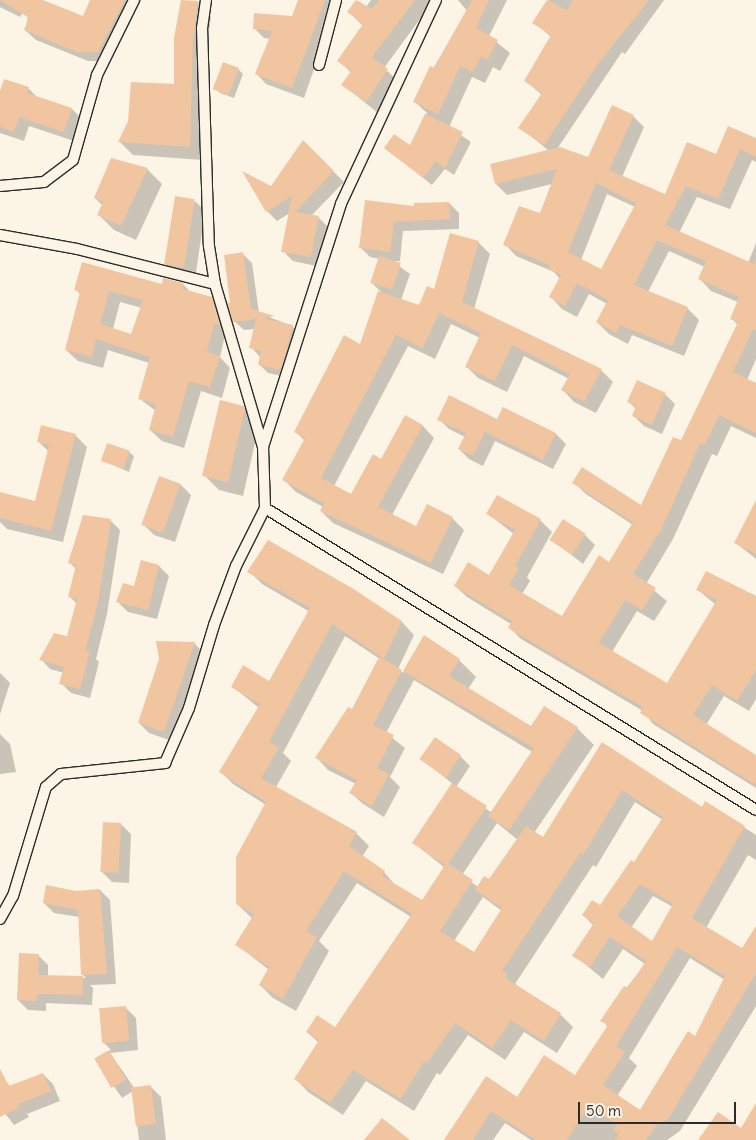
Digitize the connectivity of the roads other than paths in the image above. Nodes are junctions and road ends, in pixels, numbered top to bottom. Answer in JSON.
{"nodes":[{"id":1,"x":134,"y":0,"type":"edge"},
{"id":2,"x":206,"y":0,"type":"edge"},
{"id":3,"x":336,"y":0,"type":"edge"},
{"id":4,"x":436,"y":0,"type":"edge"},
{"id":5,"x":319,"y":65,"type":"dead end"},
{"id":6,"x":0,"y":186,"type":"edge"},
{"id":7,"x":0,"y":235,"type":"edge"},
{"id":8,"x":215,"y":284,"type":"junction"},
{"id":9,"x":263,"y":448,"type":"junction"},
{"id":10,"x":265,"y":508,"type":"junction"},
{"id":11,"x":756,"y":810,"type":"edge"},
{"id":12,"x":0,"y":919,"type":"edge"}],
"edges":[{"from":1,"to":6,"type":"lane"},
{"from":2,"to":8,"type":"lane"},
{"from":3,"to":5,"type":"lane"},
{"from":4,"to":9,"type":"lane"},
{"from":7,"to":8,"type":"lane"},
{"from":8,"to":9,"type":"lane"},
{"from":9,"to":10,"type":"lane"},
{"from":10,"to":11,"type":"lane"},
{"from":10,"to":12,"type":"lane"}]}
